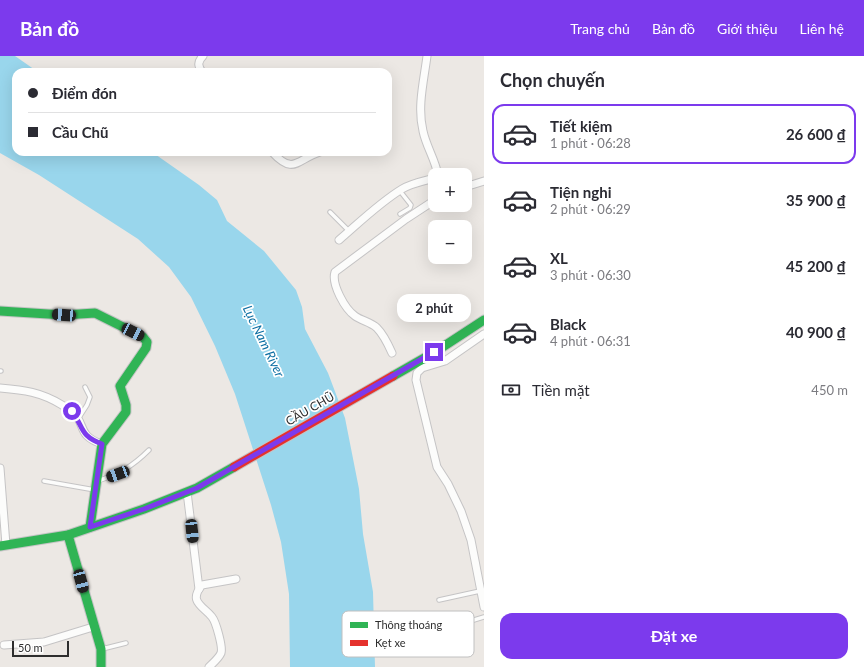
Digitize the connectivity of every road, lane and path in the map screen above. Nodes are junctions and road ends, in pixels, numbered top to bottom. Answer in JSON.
{"nodes":[{"id":1,"x":202,"y":56,"type":"edge"},
{"id":2,"x":427,"y":56,"type":"edge"},
{"id":3,"x":200,"y":68,"type":"edge"},
{"id":4,"x":276,"y":156,"type":"edge"},
{"id":5,"x":310,"y":156,"type":"edge"},
{"id":6,"x":437,"y":168,"type":"edge"},
{"id":7,"x":428,"y":179,"type":"edge"},
{"id":8,"x":484,"y":181,"type":"edge"},
{"id":9,"x":472,"y":185,"type":"edge"},
{"id":10,"x":400,"y":191,"type":"junction"},
{"id":11,"x":428,"y":205,"type":"edge"},
{"id":12,"x":330,"y":212,"type":"dead end"},
{"id":13,"x":400,"y":214,"type":"dead end"},
{"id":14,"x":349,"y":231,"type":"junction"},
{"id":15,"x":339,"y":240,"type":"dead end"},
{"id":16,"x":0,"y":311,"type":"edge"},
{"id":17,"x":484,"y":320,"type":"edge"},
{"id":18,"x":484,"y":334,"type":"edge"},
{"id":19,"x":392,"y":353,"type":"dead end"},
{"id":20,"x":85,"y":387,"type":"dead end"},
{"id":21,"x":0,"y":388,"type":"edge"},
{"id":22,"x":78,"y":419,"type":"junction"},
{"id":23,"x":102,"y":444,"type":"junction"},
{"id":24,"x":149,"y":450,"type":"dead end"},
{"id":25,"x":0,"y":468,"type":"edge"},
{"id":26,"x":44,"y":481,"type":"dead end"},
{"id":27,"x":97,"y":486,"type":"junction"},
{"id":28,"x":187,"y":492,"type":"junction"},
{"id":29,"x":90,"y":527,"type":"junction"},
{"id":30,"x":68,"y":534,"type":"junction"},
{"id":31,"x":3,"y":545,"type":"edge"},
{"id":32,"x":236,"y":579,"type":"dead end"},
{"id":33,"x":199,"y":589,"type":"junction"},
{"id":34,"x":480,"y":591,"type":"junction"},
{"id":35,"x":439,"y":600,"type":"dead end"},
{"id":36,"x":484,"y":608,"type":"edge"},
{"id":37,"x":484,"y":617,"type":"edge"},
{"id":38,"x":474,"y":620,"type":"edge"},
{"id":39,"x":93,"y":627,"type":"junction"},
{"id":40,"x":126,"y":643,"type":"dead end"},
{"id":41,"x":4,"y":645,"type":"dead end"},
{"id":42,"x":101,"y":649,"type":"junction"},
{"id":43,"x":101,"y":667,"type":"edge"},
{"id":44,"x":209,"y":667,"type":"edge"}],
"edges":[{"from":1,"to":3,"type":"street"},
{"from":2,"to":6,"type":"street"},
{"from":4,"to":5,"type":"street"},
{"from":7,"to":10,"type":"street"},
{"from":8,"to":9,"type":"street"},
{"from":10,"to":13,"type":"lane"},
{"from":10,"to":14,"type":"street"},
{"from":11,"to":19,"type":"street"},
{"from":12,"to":14,"type":"lane"},
{"from":14,"to":15,"type":"street"},
{"from":16,"to":23,"type":"street"},
{"from":17,"to":28,"type":"street","name":"CẦU CHŨ"},
{"from":18,"to":34,"type":"street"},
{"from":20,"to":22,"type":"lane"},
{"from":21,"to":22,"type":"street"},
{"from":22,"to":23,"type":"street"},
{"from":23,"to":27,"type":"street"},
{"from":24,"to":27,"type":"lane"},
{"from":25,"to":31,"type":"street"},
{"from":26,"to":27,"type":"lane"},
{"from":27,"to":29,"type":"street"},
{"from":28,"to":29,"type":"street","name":"CẦU CHŨ"},
{"from":28,"to":33,"type":"street"},
{"from":29,"to":30,"type":"street","name":"CẦU CHŨ"},
{"from":30,"to":31,"type":"street","name":"CẦU CHŨ"},
{"from":30,"to":39,"type":"street"},
{"from":32,"to":33,"type":"street"},
{"from":33,"to":44,"type":"street"},
{"from":34,"to":35,"type":"lane"},
{"from":34,"to":36,"type":"street"},
{"from":37,"to":38,"type":"lane"},
{"from":39,"to":41,"type":"street"},
{"from":39,"to":42,"type":"street"},
{"from":40,"to":42,"type":"lane"},
{"from":42,"to":43,"type":"street"}]}
